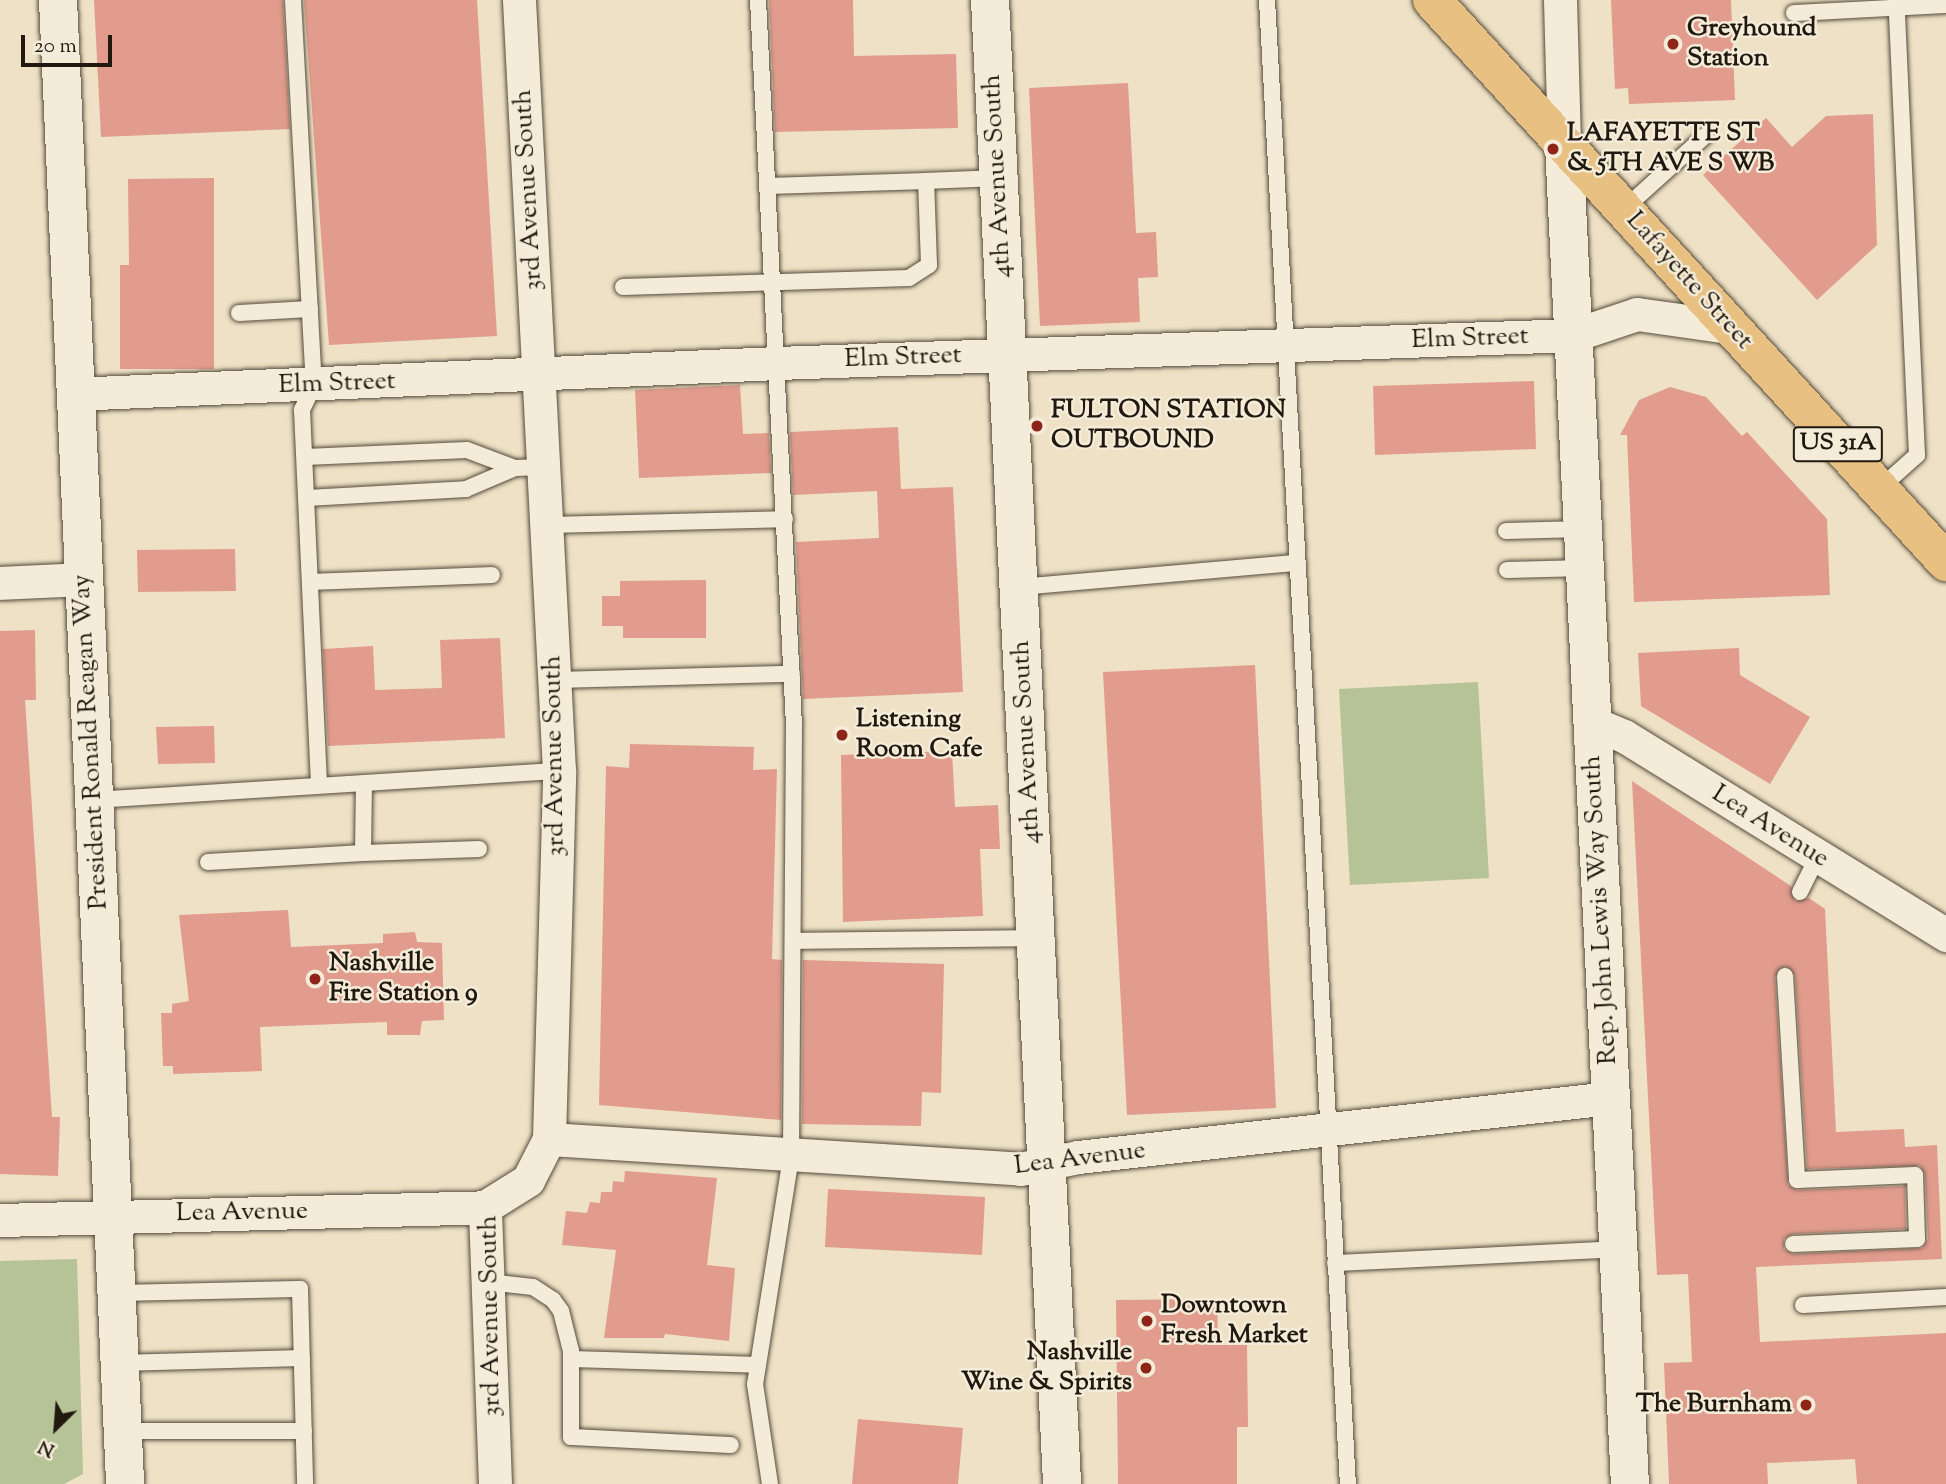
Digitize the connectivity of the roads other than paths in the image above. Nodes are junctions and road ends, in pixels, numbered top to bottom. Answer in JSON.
{"nodes":[{"id":1,"x":58,"y":0,"type":"edge"},
{"id":2,"x":293,"y":0,"type":"edge"},
{"id":3,"x":519,"y":0,"type":"edge"},
{"id":4,"x":758,"y":0,"type":"edge"},
{"id":5,"x":989,"y":0,"type":"edge"},
{"id":6,"x":1267,"y":0,"type":"edge"},
{"id":7,"x":1432,"y":0,"type":"edge"},
{"id":8,"x":1560,"y":0,"type":"edge"},
{"id":9,"x":1896,"y":4,"type":"edge"},
{"id":10,"x":1946,"y":5,"type":"edge"},
{"id":11,"x":1794,"y":13,"type":"dead end"},
{"id":12,"x":1706,"y":135,"type":"dead end"},
{"id":13,"x":1564,"y":145,"type":"junction"},
{"id":14,"x":998,"y":178,"type":"junction"},
{"id":15,"x":926,"y":181,"type":"junction"},
{"id":16,"x":768,"y":186,"type":"junction"},
{"id":17,"x":1624,"y":209,"type":"junction"},
{"id":18,"x":773,"y":284,"type":"junction"},
{"id":19,"x":622,"y":287,"type":"dead end"},
{"id":20,"x":310,"y":309,"type":"junction"},
{"id":21,"x":239,"y":313,"type":"dead end"},
{"id":22,"x":1730,"y":327,"type":"junction"},
{"id":23,"x":1574,"y":335,"type":"junction"},
{"id":24,"x":1283,"y":345,"type":"junction"},
{"id":25,"x":1007,"y":354,"type":"junction"},
{"id":26,"x":777,"y":363,"type":"junction"},
{"id":27,"x":539,"y":374,"type":"junction"},
{"id":28,"x":314,"y":385,"type":"junction"},
{"id":29,"x":73,"y":394,"type":"junction"},
{"id":30,"x":305,"y":457,"type":"junction"},
{"id":31,"x":530,"y":468,"type":"junction"},
{"id":32,"x":1880,"y":489,"type":"junction"},
{"id":33,"x":307,"y":498,"type":"junction"},
{"id":34,"x":785,"y":519,"type":"junction"},
{"id":35,"x":547,"y":525,"type":"junction"},
{"id":36,"x":1583,"y":529,"type":"junction"},
{"id":37,"x":1506,"y":531,"type":"dead end"},
{"id":38,"x":1946,"y":562,"type":"edge"},
{"id":39,"x":1295,"y":563,"type":"junction"},
{"id":40,"x":1585,"y":568,"type":"junction"},
{"id":41,"x":1507,"y":570,"type":"dead end"},
{"id":42,"x":492,"y":575,"type":"dead end"},
{"id":43,"x":84,"y":579,"type":"junction"},
{"id":44,"x":311,"y":582,"type":"junction"},
{"id":45,"x":0,"y":583,"type":"edge"},
{"id":46,"x":1018,"y":587,"type":"junction"},
{"id":47,"x":792,"y":674,"type":"junction"},
{"id":48,"x":555,"y":680,"type":"junction"},
{"id":49,"x":1593,"y":723,"type":"junction"},
{"id":50,"x":559,"y":771,"type":"junction"},
{"id":51,"x":364,"y":783,"type":"junction"},
{"id":52,"x":318,"y":786,"type":"junction"},
{"id":53,"x":94,"y":800,"type":"junction"},
{"id":54,"x":479,"y":849,"type":"dead end"},
{"id":55,"x":363,"y":853,"type":"junction"},
{"id":56,"x":1818,"y":856,"type":"junction"},
{"id":57,"x":208,"y":862,"type":"dead end"},
{"id":58,"x":1800,"y":892,"type":"dead end"},
{"id":59,"x":1946,"y":935,"type":"edge"},
{"id":60,"x":1037,"y":938,"type":"junction"},
{"id":61,"x":793,"y":941,"type":"junction"},
{"id":62,"x":1785,"y":976,"type":"dead end"},
{"id":63,"x":1610,"y":1098,"type":"junction"},
{"id":64,"x":1329,"y":1131,"type":"junction"},
{"id":65,"x":549,"y":1139,"type":"junction"},
{"id":66,"x":791,"y":1157,"type":"junction"},
{"id":67,"x":1049,"y":1165,"type":"junction"},
{"id":68,"x":485,"y":1207,"type":"junction"},
{"id":69,"x":113,"y":1216,"type":"junction"},
{"id":70,"x":0,"y":1220,"type":"edge"},
{"id":71,"x":1793,"y":1244,"type":"dead end"},
{"id":72,"x":1618,"y":1249,"type":"junction"},
{"id":73,"x":1335,"y":1263,"type":"junction"},
{"id":74,"x":488,"y":1282,"type":"junction"},
{"id":75,"x":116,"y":1293,"type":"junction"},
{"id":76,"x":1946,"y":1297,"type":"edge"},
{"id":77,"x":1803,"y":1305,"type":"dead end"},
{"id":78,"x":302,"y":1358,"type":"junction"},
{"id":79,"x":571,"y":1359,"type":"junction"},
{"id":80,"x":119,"y":1363,"type":"junction"},
{"id":81,"x":758,"y":1365,"type":"junction"},
{"id":82,"x":122,"y":1431,"type":"junction"},
{"id":83,"x":304,"y":1431,"type":"junction"},
{"id":84,"x":732,"y":1446,"type":"dead end"},
{"id":85,"x":125,"y":1484,"type":"edge"},
{"id":86,"x":305,"y":1484,"type":"edge"},
{"id":87,"x":495,"y":1484,"type":"edge"},
{"id":88,"x":770,"y":1484,"type":"edge"},
{"id":89,"x":1062,"y":1484,"type":"edge"},
{"id":90,"x":1348,"y":1484,"type":"edge"},
{"id":91,"x":1630,"y":1484,"type":"edge"}],
"edges":[{"from":1,"to":29,"type":"street","name":"President Ronald Reagan Way"},
{"from":2,"to":20,"type":"lane"},
{"from":3,"to":27,"type":"street","name":"3rd Avenue South"},
{"from":4,"to":16,"type":"lane"},
{"from":5,"to":14,"type":"street","name":"4th Avenue South"},
{"from":6,"to":24,"type":"lane"},
{"from":7,"to":13,"type":"main road","name":"Lafayette Street","number":"US 31A"},
{"from":8,"to":13,"type":"street"},
{"from":9,"to":10,"type":"lane"},
{"from":9,"to":11,"type":"lane"},
{"from":9,"to":32,"type":"lane"},
{"from":12,"to":17,"type":"lane"},
{"from":13,"to":17,"type":"main road","name":"Lafayette Street","number":"US 31A"},
{"from":13,"to":23,"type":"street","name":"Rep. John Lewis Way South"},
{"from":14,"to":15,"type":"lane"},
{"from":14,"to":25,"type":"street","name":"4th Avenue South"},
{"from":15,"to":16,"type":"lane"},
{"from":15,"to":18,"type":"lane"},
{"from":16,"to":18,"type":"lane"},
{"from":17,"to":22,"type":"main road","name":"Lafayette Street","number":"US 31A"},
{"from":18,"to":19,"type":"lane"},
{"from":18,"to":26,"type":"lane"},
{"from":20,"to":21,"type":"lane"},
{"from":20,"to":28,"type":"lane"},
{"from":22,"to":23,"type":"street","name":"Elm Street"},
{"from":22,"to":32,"type":"main road","name":"Lafayette Street","number":"US 31A"},
{"from":23,"to":24,"type":"street","name":"Elm Street"},
{"from":23,"to":36,"type":"street","name":"Rep. John Lewis Way South"},
{"from":24,"to":25,"type":"street","name":"Elm Street"},
{"from":24,"to":39,"type":"lane"},
{"from":25,"to":26,"type":"street","name":"Elm Street"},
{"from":25,"to":46,"type":"street","name":"4th Avenue South"},
{"from":26,"to":27,"type":"street","name":"Elm Street"},
{"from":26,"to":34,"type":"lane"},
{"from":27,"to":28,"type":"street","name":"Elm Street"},
{"from":27,"to":31,"type":"street","name":"3rd Avenue South"},
{"from":28,"to":29,"type":"street","name":"Elm Street"},
{"from":28,"to":30,"type":"lane"},
{"from":29,"to":43,"type":"street","name":"President Ronald Reagan Way"},
{"from":30,"to":31,"type":"lane"},
{"from":30,"to":33,"type":"lane"},
{"from":31,"to":33,"type":"lane"},
{"from":31,"to":35,"type":"street","name":"3rd Avenue South"},
{"from":32,"to":38,"type":"main road","name":"Lafayette Street","number":"US 31A"},
{"from":33,"to":44,"type":"lane"},
{"from":34,"to":35,"type":"lane"},
{"from":34,"to":47,"type":"lane"},
{"from":35,"to":48,"type":"street","name":"3rd Avenue South"},
{"from":36,"to":37,"type":"lane"},
{"from":36,"to":40,"type":"street","name":"Rep. John Lewis Way South"},
{"from":39,"to":46,"type":"lane"},
{"from":39,"to":64,"type":"lane"},
{"from":40,"to":41,"type":"lane"},
{"from":40,"to":49,"type":"street","name":"Rep. John Lewis Way South"},
{"from":42,"to":44,"type":"lane"},
{"from":43,"to":45,"type":"street"},
{"from":43,"to":53,"type":"street","name":"President Ronald Reagan Way"},
{"from":44,"to":52,"type":"lane"},
{"from":46,"to":60,"type":"street","name":"4th Avenue South"},
{"from":47,"to":48,"type":"lane"},
{"from":47,"to":61,"type":"lane"},
{"from":48,"to":50,"type":"street","name":"3rd Avenue South"},
{"from":49,"to":56,"type":"street","name":"Lea Avenue"},
{"from":49,"to":63,"type":"street","name":"Rep. John Lewis Way South"},
{"from":50,"to":51,"type":"lane"},
{"from":50,"to":65,"type":"street","name":"3rd Avenue South"},
{"from":51,"to":52,"type":"lane"},
{"from":51,"to":55,"type":"lane"},
{"from":52,"to":53,"type":"lane"},
{"from":53,"to":69,"type":"street","name":"President Ronald Reagan Way"},
{"from":54,"to":55,"type":"lane"},
{"from":55,"to":57,"type":"lane"},
{"from":56,"to":58,"type":"lane"},
{"from":56,"to":59,"type":"street","name":"Lea Avenue"},
{"from":60,"to":61,"type":"lane"},
{"from":60,"to":67,"type":"street","name":"4th Avenue South"},
{"from":61,"to":66,"type":"lane"},
{"from":62,"to":71,"type":"lane"},
{"from":63,"to":64,"type":"street","name":"Lea Avenue"},
{"from":63,"to":72,"type":"street","name":"Rep. John Lewis Way South"},
{"from":64,"to":67,"type":"street","name":"Lea Avenue"},
{"from":64,"to":73,"type":"lane"},
{"from":65,"to":66,"type":"street","name":"Lea Avenue"},
{"from":65,"to":68,"type":"street","name":"3rd Avenue South"},
{"from":66,"to":67,"type":"street","name":"Lea Avenue"},
{"from":66,"to":81,"type":"lane"},
{"from":67,"to":89,"type":"street","name":"4th Avenue South"},
{"from":68,"to":69,"type":"street","name":"Lea Avenue"},
{"from":68,"to":74,"type":"street","name":"3rd Avenue South"},
{"from":69,"to":70,"type":"street","name":"Lea Avenue"},
{"from":69,"to":75,"type":"street","name":"President Ronald Reagan Way"},
{"from":72,"to":73,"type":"lane"},
{"from":72,"to":91,"type":"street","name":"Rep. John Lewis Way South"},
{"from":73,"to":90,"type":"lane"},
{"from":74,"to":79,"type":"lane"},
{"from":74,"to":87,"type":"street","name":"3rd Avenue South"},
{"from":75,"to":78,"type":"lane"},
{"from":75,"to":80,"type":"street","name":"President Ronald Reagan Way"},
{"from":76,"to":77,"type":"lane"},
{"from":78,"to":80,"type":"lane"},
{"from":78,"to":83,"type":"lane"},
{"from":79,"to":81,"type":"lane"},
{"from":79,"to":84,"type":"lane"},
{"from":80,"to":82,"type":"street","name":"President Ronald Reagan Way"},
{"from":81,"to":88,"type":"lane"},
{"from":82,"to":83,"type":"lane"},
{"from":82,"to":85,"type":"street","name":"President Ronald Reagan Way"},
{"from":83,"to":86,"type":"lane"}]}
